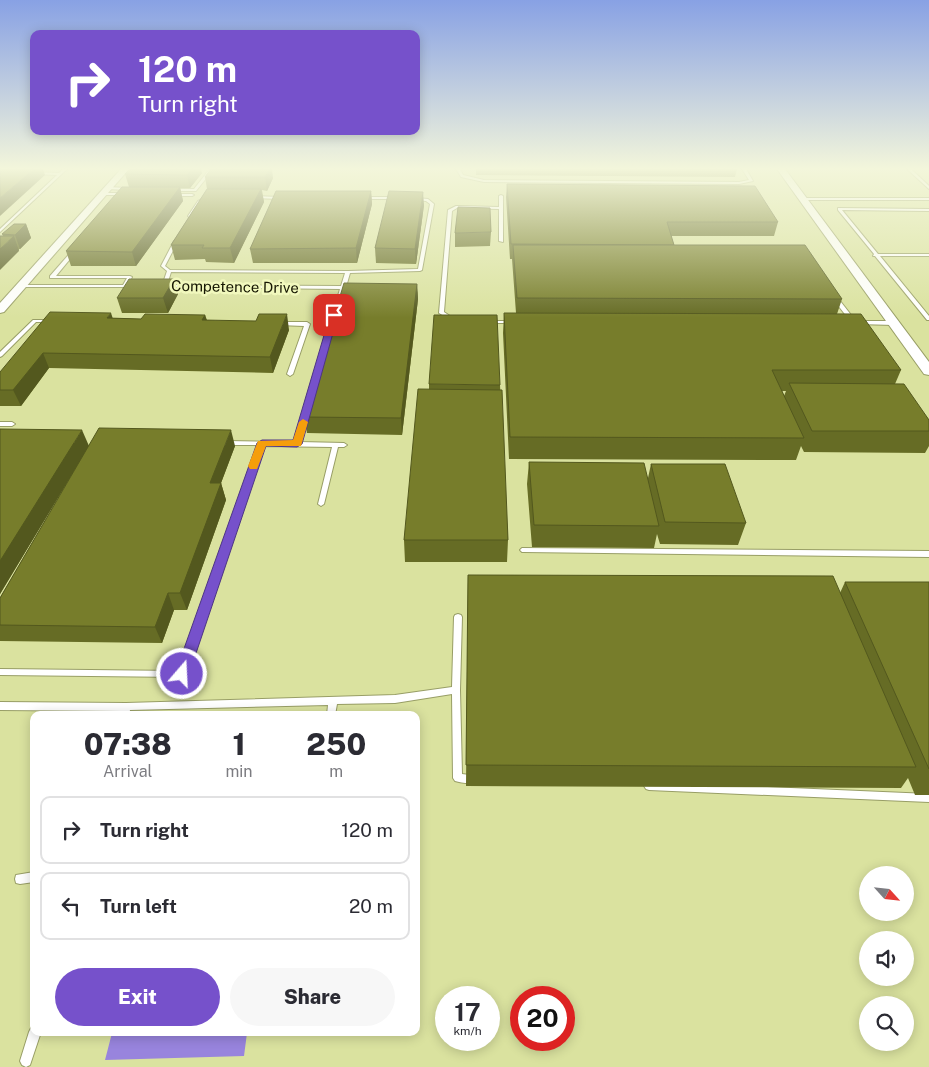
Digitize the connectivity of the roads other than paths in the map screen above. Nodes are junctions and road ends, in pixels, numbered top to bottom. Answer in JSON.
{"nodes":[{"id":1,"x":13,"y":219,"type":"edge"},
{"id":2,"x":81,"y":219,"type":"edge"},
{"id":3,"x":189,"y":219,"type":"edge"},
{"id":4,"x":429,"y":219,"type":"edge"},
{"id":5,"x":449,"y":219,"type":"edge"},
{"id":6,"x":501,"y":219,"type":"edge"},
{"id":7,"x":818,"y":219,"type":"edge"},
{"id":8,"x":847,"y":219,"type":"edge"},
{"id":9,"x":186,"y":224,"type":"edge"},
{"id":10,"x":1,"y":230,"type":"edge"},
{"id":11,"x":9,"y":230,"type":"edge"},
{"id":12,"x":177,"y":239,"type":"edge"},
{"id":13,"x":501,"y":241,"type":"dead end"},
{"id":14,"x":78,"y":247,"type":"edge"},
{"id":15,"x":875,"y":255,"type":"junction"},
{"id":16,"x":929,"y":256,"type":"edge"},
{"id":17,"x":169,"y":271,"type":"junction"},
{"id":18,"x":348,"y":272,"type":"junction"},
{"id":19,"x":21,"y":286,"type":"junction"},
{"id":20,"x":126,"y":286,"type":"junction"},
{"id":21,"x":145,"y":286,"type":"edge"},
{"id":22,"x":154,"y":286,"type":"edge"},
{"id":23,"x":164,"y":286,"type":"junction"},
{"id":24,"x":341,"y":288,"type":"junction"},
{"id":25,"x":361,"y":288,"type":"edge"},
{"id":26,"x":831,"y":292,"type":"edge"},
{"id":27,"x":339,"y":296,"type":"junction"},
{"id":28,"x":348,"y":296,"type":"edge"},
{"id":29,"x":919,"y":307,"type":"junction"},
{"id":30,"x":929,"y":307,"type":"edge"},
{"id":31,"x":0,"y":310,"type":"edge"},
{"id":32,"x":455,"y":319,"type":"edge"},
{"id":33,"x":929,"y":319,"type":"edge"},
{"id":34,"x":54,"y":322,"type":"edge"},
{"id":35,"x":478,"y":322,"type":"edge"},
{"id":36,"x":518,"y":322,"type":"edge"},
{"id":37,"x":844,"y":323,"type":"edge"},
{"id":38,"x":854,"y":323,"type":"junction"},
{"id":39,"x":894,"y":323,"type":"junction"},
{"id":40,"x":278,"y":324,"type":"edge"},
{"id":41,"x":3,"y":349,"type":"edge"},
{"id":42,"x":0,"y":355,"type":"edge"},
{"id":43,"x":929,"y":371,"type":"edge"},
{"id":44,"x":290,"y":374,"type":"dead end"},
{"id":45,"x":313,"y":388,"type":"edge"},
{"id":46,"x":308,"y":407,"type":"edge"},
{"id":47,"x":0,"y":424,"type":"edge"},
{"id":48,"x":12,"y":424,"type":"dead end"},
{"id":49,"x":223,"y":443,"type":"edge"},
{"id":50,"x":262,"y":443,"type":"junction"},
{"id":51,"x":297,"y":444,"type":"junction"},
{"id":52,"x":335,"y":445,"type":"junction"},
{"id":53,"x":344,"y":445,"type":"dead end"},
{"id":54,"x":321,"y":504,"type":"dead end"},
{"id":55,"x":524,"y":550,"type":"dead end"},
{"id":56,"x":929,"y":554,"type":"edge"},
{"id":57,"x":458,"y":617,"type":"dead end"},
{"id":58,"x":0,"y":672,"type":"edge"},
{"id":59,"x":456,"y":690,"type":"junction"},
{"id":60,"x":333,"y":700,"type":"junction"},
{"id":61,"x":0,"y":706,"type":"edge"},
{"id":62,"x":125,"y":711,"type":"edge"},
{"id":63,"x":332,"y":711,"type":"edge"},
{"id":64,"x":487,"y":779,"type":"edge"},
{"id":65,"x":635,"y":786,"type":"dead end"},
{"id":66,"x":929,"y":798,"type":"edge"},
{"id":67,"x":30,"y":878,"type":"edge"},
{"id":68,"x":20,"y":879,"type":"dead end"},
{"id":69,"x":34,"y":1036,"type":"edge"},
{"id":70,"x":26,"y":1061,"type":"dead end"}],
"edges":[{"from":1,"to":10,"type":"lane"},
{"from":2,"to":19,"type":"street"},
{"from":3,"to":9,"type":"lane"},
{"from":4,"to":18,"type":"lane"},
{"from":5,"to":32,"type":"lane"},
{"from":6,"to":13,"type":"lane"},
{"from":7,"to":39,"type":"street"},
{"from":8,"to":15,"type":"lane"},
{"from":10,"to":11,"type":"lane"},
{"from":12,"to":17,"type":"lane"},
{"from":14,"to":20,"type":"lane"},
{"from":15,"to":16,"type":"lane"},
{"from":15,"to":29,"type":"lane"},
{"from":17,"to":18,"type":"lane"},
{"from":17,"to":23,"type":"lane"},
{"from":18,"to":24,"type":"lane"},
{"from":19,"to":20,"type":"lane","name":"Competence Drive"},
{"from":19,"to":31,"type":"street"},
{"from":20,"to":21,"type":"lane","name":"Competence Drive"},
{"from":22,"to":23,"type":"lane","name":"Competence Drive"},
{"from":23,"to":24,"type":"lane","name":"Competence Drive"},
{"from":24,"to":25,"type":"lane","name":"Competence Drive"},
{"from":24,"to":27,"type":"lane"},
{"from":26,"to":38,"type":"lane"},
{"from":27,"to":28,"type":"lane"},
{"from":27,"to":45,"type":"lane"},
{"from":29,"to":30,"type":"lane"},
{"from":29,"to":33,"type":"lane"},
{"from":34,"to":41,"type":"lane"},
{"from":35,"to":36,"type":"lane"},
{"from":37,"to":38,"type":"lane"},
{"from":38,"to":39,"type":"lane"},
{"from":39,"to":43,"type":"street"},
{"from":40,"to":44,"type":"lane"},
{"from":41,"to":42,"type":"lane"},
{"from":46,"to":51,"type":"lane"},
{"from":47,"to":48,"type":"lane"},
{"from":49,"to":50,"type":"lane"},
{"from":50,"to":51,"type":"lane"},
{"from":50,"to":58,"type":"lane"},
{"from":51,"to":52,"type":"lane"},
{"from":52,"to":53,"type":"lane"},
{"from":52,"to":54,"type":"lane"},
{"from":55,"to":56,"type":"lane"},
{"from":57,"to":59,"type":"lane"},
{"from":59,"to":60,"type":"lane"},
{"from":59,"to":64,"type":"lane"},
{"from":60,"to":62,"type":"lane"},
{"from":60,"to":63,"type":"lane"},
{"from":61,"to":62,"type":"lane"},
{"from":65,"to":66,"type":"lane"},
{"from":67,"to":68,"type":"lane"},
{"from":69,"to":70,"type":"lane"}]}
